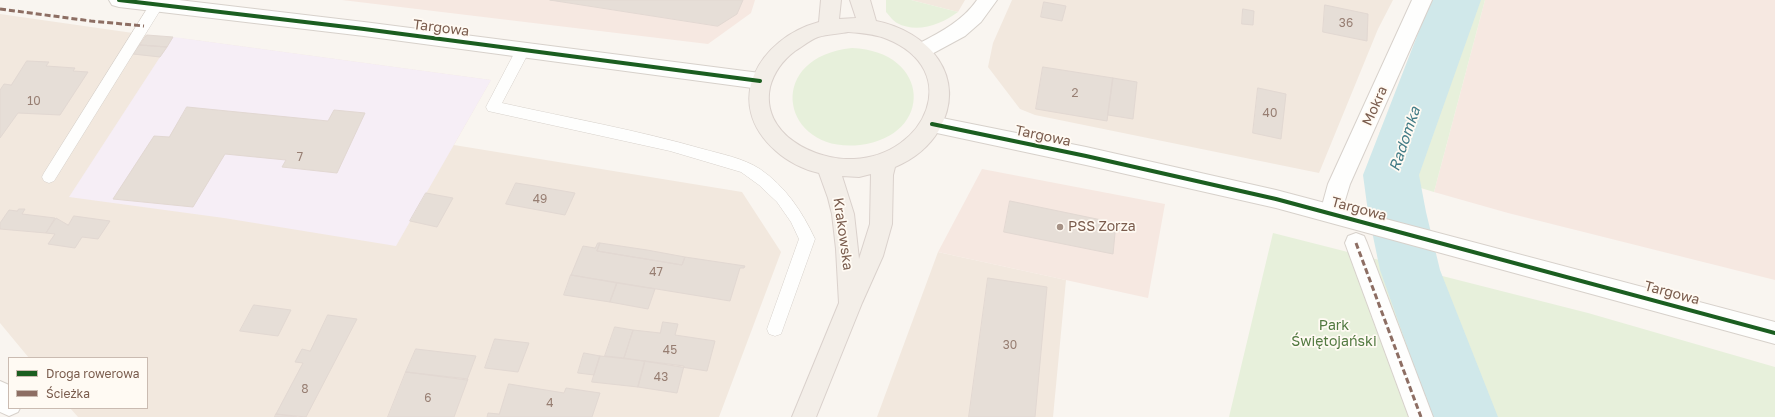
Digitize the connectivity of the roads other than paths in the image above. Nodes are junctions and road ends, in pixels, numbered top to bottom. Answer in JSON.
{"nodes":[{"id":1,"x":119,"y":0,"type":"edge"},
{"id":2,"x":831,"y":0,"type":"edge"},
{"id":3,"x":860,"y":0,"type":"edge"},
{"id":4,"x":987,"y":0,"type":"edge"},
{"id":5,"x":1422,"y":0,"type":"edge"},
{"id":6,"x":157,"y":4,"type":"junction"},
{"id":7,"x":868,"y":26,"type":"junction"},
{"id":8,"x":828,"y":28,"type":"junction"},
{"id":9,"x":523,"y":50,"type":"junction"},
{"id":10,"x":921,"y":51,"type":"junction"},
{"id":11,"x":760,"y":81,"type":"junction"},
{"id":12,"x":932,"y":124,"type":"junction"},
{"id":13,"x":886,"y":162,"type":"junction"},
{"id":14,"x":827,"y":166,"type":"junction"},
{"id":15,"x":48,"y":177,"type":"dead end"},
{"id":16,"x":1331,"y":213,"type":"junction"},
{"id":17,"x":1356,"y":243,"type":"dead end"},
{"id":18,"x":850,"y":303,"type":"junction"},
{"id":19,"x":775,"y":329,"type":"dead end"},
{"id":20,"x":1775,"y":333,"type":"edge"},
{"id":21,"x":0,"y":393,"type":"edge"},
{"id":22,"x":8,"y":403,"type":"edge"},
{"id":23,"x":13,"y":409,"type":"edge"},
{"id":24,"x":20,"y":417,"type":"edge"},
{"id":25,"x":804,"y":417,"type":"edge"},
{"id":26,"x":1421,"y":417,"type":"edge"}],
"edges":[{"from":1,"to":6,"type":"street","name":"Targowa"},
{"from":2,"to":8,"type":"main road"},
{"from":3,"to":7,"type":"main road"},
{"from":4,"to":10,"type":"street"},
{"from":5,"to":16,"type":"street","name":"Mokra"},
{"from":6,"to":9,"type":"street","name":"Targowa"},
{"from":6,"to":15,"type":"lane"},
{"from":7,"to":8,"type":"main road"},
{"from":7,"to":10,"type":"main road"},
{"from":8,"to":11,"type":"main road"},
{"from":9,"to":11,"type":"street","name":"Targowa"},
{"from":9,"to":19,"type":"lane"},
{"from":10,"to":12,"type":"main road"},
{"from":11,"to":14,"type":"main road"},
{"from":12,"to":13,"type":"main road"},
{"from":12,"to":16,"type":"street","name":"Targowa"},
{"from":13,"to":14,"type":"main road"},
{"from":13,"to":18,"type":"main road","name":"Krakowska"},
{"from":14,"to":18,"type":"main road","name":"Krakowska"},
{"from":16,"to":20,"type":"street","name":"Targowa"},
{"from":17,"to":26,"type":"street"},
{"from":18,"to":25,"type":"main road","name":"Krakowska"},
{"from":21,"to":22,"type":"street"},
{"from":23,"to":24,"type":"street"}]}
